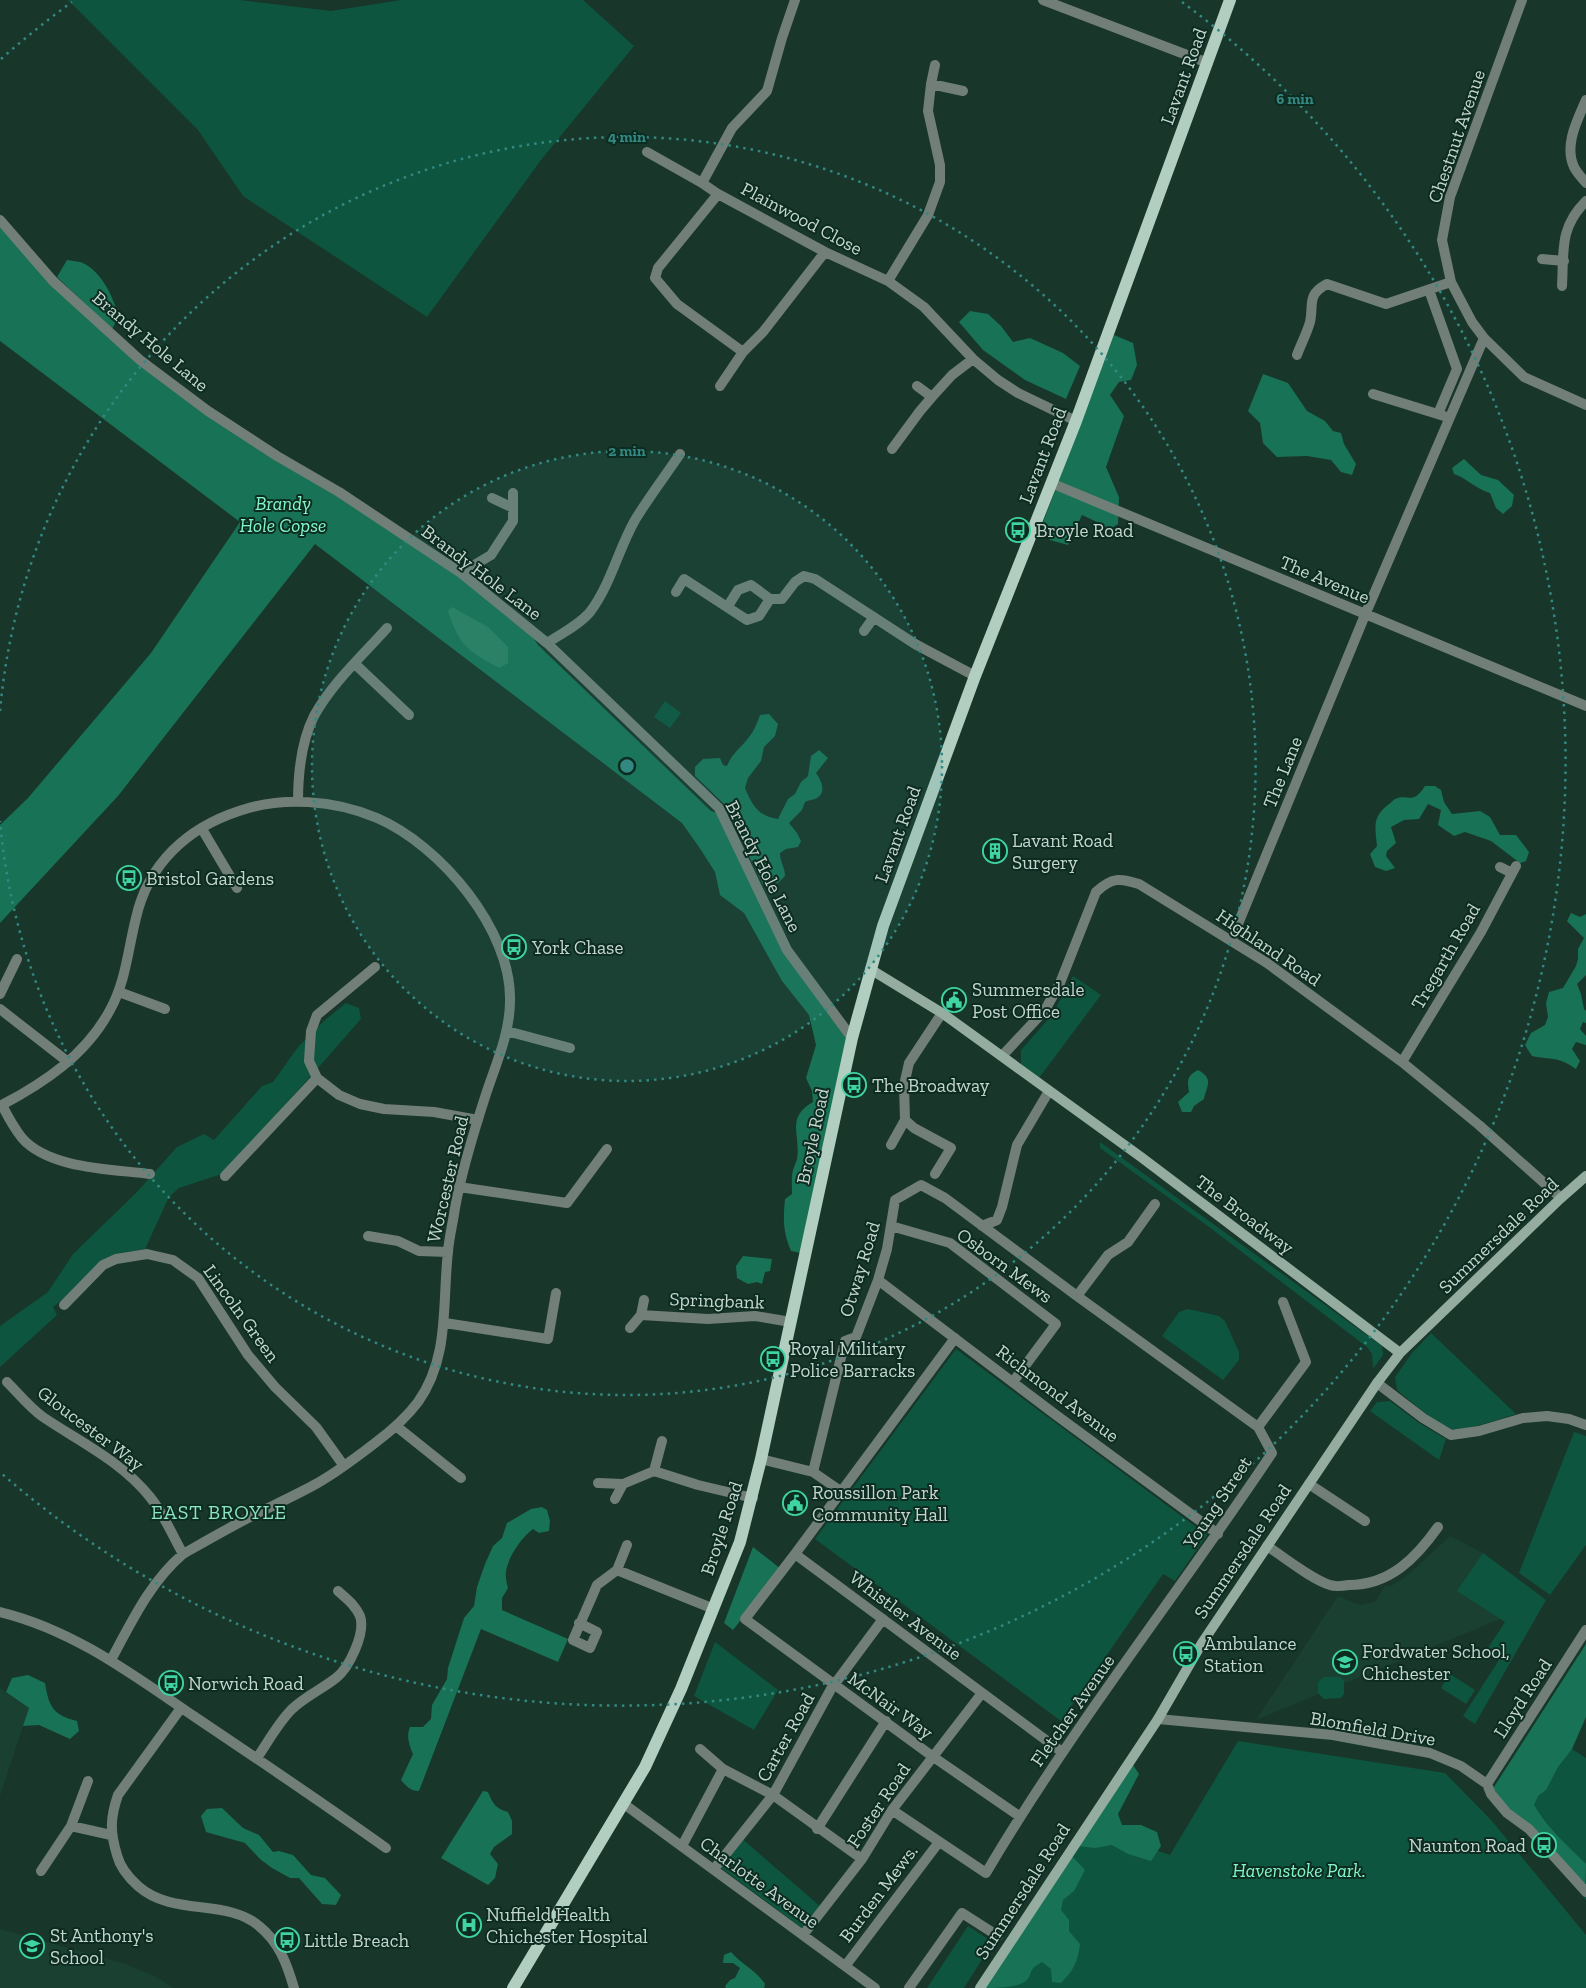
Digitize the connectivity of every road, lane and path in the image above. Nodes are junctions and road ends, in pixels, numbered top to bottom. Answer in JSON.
{"nodes":[{"id":1,"x":796,"y":0,"type":"edge"},
{"id":2,"x":1043,"y":0,"type":"edge"},
{"id":3,"x":1230,"y":0,"type":"edge"},
{"id":4,"x":1522,"y":0,"type":"edge"},
{"id":5,"x":1208,"y":63,"type":"junction"},
{"id":6,"x":935,"y":65,"type":"dead end"},
{"id":7,"x":931,"y":84,"type":"junction"},
{"id":8,"x":963,"y":91,"type":"dead end"},
{"id":9,"x":1586,"y":100,"type":"edge"},
{"id":10,"x":647,"y":152,"type":"dead end"},
{"id":11,"x":702,"y":183,"type":"junction"},
{"id":12,"x":1586,"y":183,"type":"edge"},
{"id":13,"x":718,"y":194,"type":"junction"},
{"id":14,"x":1586,"y":201,"type":"edge"},
{"id":15,"x":0,"y":220,"type":"edge"},
{"id":16,"x":825,"y":252,"type":"junction"},
{"id":17,"x":1542,"y":259,"type":"dead end"},
{"id":18,"x":1564,"y":261,"type":"junction"},
{"id":19,"x":888,"y":281,"type":"junction"},
{"id":20,"x":1451,"y":282,"type":"junction"},
{"id":21,"x":1562,"y":286,"type":"dead end"},
{"id":22,"x":1428,"y":290,"type":"junction"},
{"id":23,"x":1484,"y":338,"type":"junction"},
{"id":24,"x":743,"y":352,"type":"junction"},
{"id":25,"x":1296,"y":356,"type":"dead end"},
{"id":26,"x":973,"y":359,"type":"junction"},
{"id":27,"x":720,"y":386,"type":"dead end"},
{"id":28,"x":917,"y":386,"type":"dead end"},
{"id":29,"x":1373,"y":394,"type":"dead end"},
{"id":30,"x":932,"y":397,"type":"junction"},
{"id":31,"x":1586,"y":405,"type":"edge"},
{"id":32,"x":1438,"y":414,"type":"junction"},
{"id":33,"x":1449,"y":417,"type":"junction"},
{"id":34,"x":1076,"y":421,"type":"junction"},
{"id":35,"x":892,"y":450,"type":"dead end"},
{"id":36,"x":680,"y":454,"type":"dead end"},
{"id":37,"x":1051,"y":484,"type":"junction"},
{"id":38,"x":513,"y":493,"type":"dead end"},
{"id":39,"x":492,"y":498,"type":"dead end"},
{"id":40,"x":513,"y":508,"type":"junction"},
{"id":41,"x":461,"y":573,"type":"junction"},
{"id":42,"x":676,"y":592,"type":"dead end"},
{"id":43,"x":770,"y":599,"type":"junction"},
{"id":44,"x":728,"y":606,"type":"junction"},
{"id":45,"x":1365,"y":615,"type":"junction"},
{"id":46,"x":874,"y":617,"type":"junction"},
{"id":47,"x":387,"y":628,"type":"dead end"},
{"id":48,"x":864,"y":631,"type":"dead end"},
{"id":49,"x":547,"y":644,"type":"junction"},
{"id":50,"x":355,"y":664,"type":"junction"},
{"id":51,"x":975,"y":676,"type":"junction"},
{"id":52,"x":1586,"y":706,"type":"edge"},
{"id":53,"x":409,"y":715,"type":"dead end"},
{"id":54,"x":298,"y":802,"type":"junction"},
{"id":55,"x":202,"y":828,"type":"junction"},
{"id":56,"x":1500,"y":867,"type":"dead end"},
{"id":57,"x":237,"y":888,"type":"dead end"},
{"id":58,"x":1231,"y":941,"type":"junction"},
{"id":59,"x":17,"y":959,"type":"dead end"},
{"id":60,"x":375,"y":967,"type":"dead end"},
{"id":61,"x":870,"y":969,"type":"junction"},
{"id":62,"x":119,"y":992,"type":"junction"},
{"id":63,"x":0,"y":994,"type":"edge"},
{"id":64,"x":0,"y":1008,"type":"edge"},
{"id":65,"x":165,"y":1009,"type":"dead end"},
{"id":66,"x":942,"y":1013,"type":"junction"},
{"id":67,"x":507,"y":1031,"type":"junction"},
{"id":68,"x":852,"y":1038,"type":"junction"},
{"id":69,"x":570,"y":1048,"type":"dead end"},
{"id":70,"x":1002,"y":1056,"type":"junction"},
{"id":71,"x":68,"y":1062,"type":"junction"},
{"id":72,"x":1402,"y":1062,"type":"junction"},
{"id":73,"x":317,"y":1078,"type":"junction"},
{"id":74,"x":1049,"y":1091,"type":"junction"},
{"id":75,"x":1,"y":1106,"type":"edge"},
{"id":76,"x":478,"y":1120,"type":"junction"},
{"id":77,"x":905,"y":1120,"type":"junction"},
{"id":78,"x":891,"y":1145,"type":"dead end"},
{"id":79,"x":607,"y":1149,"type":"dead end"},
{"id":80,"x":150,"y":1174,"type":"dead end"},
{"id":81,"x":935,"y":1174,"type":"dead end"},
{"id":82,"x":225,"y":1176,"type":"dead end"},
{"id":83,"x":1586,"y":1176,"type":"edge"},
{"id":84,"x":459,"y":1187,"type":"junction"},
{"id":85,"x":1561,"y":1198,"type":"junction"},
{"id":86,"x":1155,"y":1204,"type":"dead end"},
{"id":87,"x":891,"y":1226,"type":"junction"},
{"id":88,"x":982,"y":1226,"type":"junction"},
{"id":89,"x":368,"y":1236,"type":"dead end"},
{"id":90,"x":448,"y":1252,"type":"junction"},
{"id":91,"x":878,"y":1280,"type":"junction"},
{"id":92,"x":556,"y":1293,"type":"dead end"},
{"id":93,"x":1077,"y":1296,"type":"junction"},
{"id":94,"x":644,"y":1300,"type":"dead end"},
{"id":95,"x":1283,"y":1302,"type":"dead end"},
{"id":96,"x":64,"y":1305,"type":"dead end"},
{"id":97,"x":641,"y":1315,"type":"junction"},
{"id":98,"x":791,"y":1322,"type":"junction"},
{"id":99,"x":444,"y":1323,"type":"junction"},
{"id":100,"x":630,"y":1328,"type":"dead end"},
{"id":101,"x":955,"y":1338,"type":"junction"},
{"id":102,"x":1400,"y":1353,"type":"junction"},
{"id":103,"x":7,"y":1382,"type":"dead end"},
{"id":104,"x":1013,"y":1382,"type":"junction"},
{"id":105,"x":1377,"y":1383,"type":"junction"},
{"id":106,"x":1586,"y":1425,"type":"edge"},
{"id":107,"x":396,"y":1426,"type":"junction"},
{"id":108,"x":1258,"y":1427,"type":"junction"},
{"id":109,"x":662,"y":1441,"type":"dead end"},
{"id":110,"x":762,"y":1459,"type":"junction"},
{"id":111,"x":344,"y":1466,"type":"junction"},
{"id":112,"x":654,"y":1471,"type":"junction"},
{"id":113,"x":813,"y":1472,"type":"junction"},
{"id":114,"x":461,"y":1478,"type":"dead end"},
{"id":115,"x":598,"y":1483,"type":"dead end"},
{"id":116,"x":623,"y":1484,"type":"junction"},
{"id":117,"x":1309,"y":1484,"type":"junction"},
{"id":118,"x":842,"y":1492,"type":"junction"},
{"id":119,"x":753,"y":1498,"type":"junction"},
{"id":120,"x":615,"y":1499,"type":"dead end"},
{"id":121,"x":1365,"y":1521,"type":"dead end"},
{"id":122,"x":1438,"y":1526,"type":"dead end"},
{"id":123,"x":1218,"y":1534,"type":"junction"},
{"id":124,"x":627,"y":1544,"type":"dead end"},
{"id":125,"x":1268,"y":1546,"type":"junction"},
{"id":126,"x":183,"y":1554,"type":"junction"},
{"id":127,"x":795,"y":1554,"type":"junction"},
{"id":128,"x":617,"y":1570,"type":"junction"},
{"id":129,"x":1192,"y":1570,"type":"joint"},
{"id":130,"x":338,"y":1592,"type":"dead end"},
{"id":131,"x":714,"y":1609,"type":"junction"},
{"id":132,"x":0,"y":1612,"type":"edge"},
{"id":133,"x":882,"y":1619,"type":"junction"},
{"id":134,"x":579,"y":1623,"type":"dead end"},
{"id":135,"x":1586,"y":1630,"type":"edge"},
{"id":136,"x":111,"y":1660,"type":"junction"},
{"id":137,"x":834,"y":1685,"type":"junction"},
{"id":138,"x":982,"y":1693,"type":"junction"},
{"id":139,"x":181,"y":1708,"type":"junction"},
{"id":140,"x":1158,"y":1719,"type":"junction"},
{"id":141,"x":886,"y":1722,"type":"junction"},
{"id":142,"x":700,"y":1749,"type":"dead end"},
{"id":143,"x":1062,"y":1752,"type":"junction"},
{"id":144,"x":932,"y":1756,"type":"junction"},
{"id":145,"x":257,"y":1758,"type":"junction"},
{"id":146,"x":723,"y":1769,"type":"junction"},
{"id":147,"x":88,"y":1781,"type":"dead end"},
{"id":148,"x":1487,"y":1784,"type":"junction"},
{"id":149,"x":773,"y":1795,"type":"junction"},
{"id":150,"x":624,"y":1804,"type":"junction"},
{"id":151,"x":892,"y":1810,"type":"junction"},
{"id":152,"x":1019,"y":1816,"type":"junction"},
{"id":153,"x":71,"y":1826,"type":"junction"},
{"id":154,"x":817,"y":1829,"type":"junction"},
{"id":155,"x":111,"y":1836,"type":"junction"},
{"id":156,"x":938,"y":1842,"type":"junction"},
{"id":157,"x":682,"y":1846,"type":"junction"},
{"id":158,"x":386,"y":1848,"type":"dead end"},
{"id":159,"x":862,"y":1860,"type":"junction"},
{"id":160,"x":714,"y":1869,"type":"junction"},
{"id":161,"x":41,"y":1871,"type":"dead end"},
{"id":162,"x":1586,"y":1892,"type":"edge"},
{"id":163,"x":803,"y":1936,"type":"junction"},
{"id":164,"x":998,"y":1936,"type":"dead end"},
{"id":165,"x":846,"y":1965,"type":"junction"},
{"id":166,"x":294,"y":1988,"type":"edge"},
{"id":167,"x":513,"y":1988,"type":"edge"},
{"id":168,"x":875,"y":1988,"type":"edge"},
{"id":169,"x":909,"y":1988,"type":"edge"},
{"id":170,"x":980,"y":1988,"type":"edge"}],
"edges":[{"from":1,"to":11,"type":"street"},
{"from":2,"to":5,"type":"street"},
{"from":3,"to":5,"type":"main road","name":"Lavant Road"},
{"from":4,"to":20,"type":"street","name":"Chestnut Avenue"},
{"from":5,"to":34,"type":"main road","name":"Lavant Road"},
{"from":6,"to":7,"type":"street"},
{"from":7,"to":8,"type":"street"},
{"from":7,"to":19,"type":"street"},
{"from":9,"to":12,"type":"street"},
{"from":10,"to":11,"type":"street","name":"Plainwood Close"},
{"from":11,"to":13,"type":"street","name":"Plainwood Close"},
{"from":13,"to":16,"type":"street","name":"Plainwood Close"},
{"from":13,"to":24,"type":"street"},
{"from":14,"to":18,"type":"street"},
{"from":15,"to":41,"type":"street","name":"Brandy Hole Lane"},
{"from":16,"to":19,"type":"street","name":"Plainwood Close"},
{"from":16,"to":24,"type":"street"},
{"from":17,"to":18,"type":"street"},
{"from":18,"to":21,"type":"street"},
{"from":19,"to":26,"type":"street","name":"Plainwood Close"},
{"from":20,"to":22,"type":"street"},
{"from":20,"to":23,"type":"street","name":"Chestnut Avenue"},
{"from":22,"to":25,"type":"street"},
{"from":22,"to":32,"type":"street"},
{"from":23,"to":31,"type":"street","name":"Chestnut Avenue"},
{"from":23,"to":33,"type":"street"},
{"from":24,"to":27,"type":"street"},
{"from":26,"to":30,"type":"street"},
{"from":26,"to":34,"type":"street","name":"Plainwood Close"},
{"from":28,"to":30,"type":"street"},
{"from":29,"to":32,"type":"street"},
{"from":30,"to":35,"type":"street"},
{"from":32,"to":33,"type":"street"},
{"from":33,"to":45,"type":"street"},
{"from":34,"to":37,"type":"main road","name":"Lavant Road"},
{"from":36,"to":49,"type":"street"},
{"from":37,"to":45,"type":"street","name":"The Avenue"},
{"from":37,"to":51,"type":"main road","name":"Lavant Road"},
{"from":38,"to":40,"type":"street"},
{"from":39,"to":40,"type":"street"},
{"from":40,"to":41,"type":"street"},
{"from":41,"to":49,"type":"street","name":"Brandy Hole Lane"},
{"from":42,"to":44,"type":"street"},
{"from":43,"to":44,"type":"street"},
{"from":43,"to":44,"type":"street"},
{"from":43,"to":46,"type":"street"},
{"from":45,"to":52,"type":"street","name":"The Avenue"},
{"from":45,"to":58,"type":"street","name":"The Lane"},
{"from":46,"to":48,"type":"street"},
{"from":46,"to":51,"type":"street"},
{"from":47,"to":50,"type":"street"},
{"from":49,"to":68,"type":"street","name":"Brandy Hole Lane"},
{"from":50,"to":53,"type":"street"},
{"from":50,"to":54,"type":"street"},
{"from":51,"to":61,"type":"main road","name":"Lavant Road"},
{"from":54,"to":55,"type":"street","name":"Worcester Road"},
{"from":54,"to":67,"type":"street","name":"Worcester Road"},
{"from":55,"to":57,"type":"street"},
{"from":55,"to":62,"type":"street","name":"Worcester Road"},
{"from":56,"to":72,"type":"street","name":"Tregarth Road"},
{"from":58,"to":70,"type":"street","name":"Highland Road"},
{"from":58,"to":72,"type":"street","name":"Highland Road"},
{"from":59,"to":63,"type":"street"},
{"from":60,"to":73,"type":"street"},
{"from":61,"to":66,"type":"street","name":"The Broadway"},
{"from":61,"to":68,"type":"main road","name":"Lavant Road"},
{"from":62,"to":65,"type":"street"},
{"from":62,"to":71,"type":"street","name":"Worcester Road"},
{"from":64,"to":71,"type":"street"},
{"from":66,"to":70,"type":"street","name":"The Broadway"},
{"from":66,"to":77,"type":"street"},
{"from":67,"to":69,"type":"street"},
{"from":67,"to":76,"type":"street","name":"Worcester Road"},
{"from":68,"to":98,"type":"main road","name":"Broyle Road"},
{"from":70,"to":74,"type":"street","name":"The Broadway"},
{"from":71,"to":75,"type":"street","name":"Worcester Road"},
{"from":72,"to":85,"type":"street","name":"Highland Road"},
{"from":73,"to":76,"type":"street"},
{"from":73,"to":82,"type":"street"},
{"from":74,"to":88,"type":"street"},
{"from":74,"to":102,"type":"street","name":"The Broadway"},
{"from":75,"to":80,"type":"street","name":"Worcester Road"},
{"from":76,"to":84,"type":"street","name":"Worcester Road"},
{"from":77,"to":78,"type":"street"},
{"from":77,"to":81,"type":"street"},
{"from":79,"to":84,"type":"street"},
{"from":83,"to":85,"type":"street","name":"Summersdale Road"},
{"from":84,"to":90,"type":"street","name":"Worcester Road"},
{"from":85,"to":102,"type":"street","name":"Summersdale Road"},
{"from":86,"to":93,"type":"street"},
{"from":87,"to":88,"type":"street","name":"Otway Road"},
{"from":87,"to":91,"type":"street","name":"Otway Road"},
{"from":87,"to":104,"type":"street","name":"Osborn Mews"},
{"from":88,"to":93,"type":"street","name":"Otway Road"},
{"from":89,"to":90,"type":"street"},
{"from":90,"to":99,"type":"street","name":"Worcester Road"},
{"from":91,"to":101,"type":"street","name":"Richmond Avenue"},
{"from":91,"to":113,"type":"street","name":"Otway Road"},
{"from":92,"to":99,"type":"street"},
{"from":93,"to":108,"type":"street","name":"Otway Road"},
{"from":94,"to":97,"type":"street","name":"Springbank"},
{"from":95,"to":108,"type":"street"},
{"from":96,"to":111,"type":"street","name":"Lincoln Green"},
{"from":97,"to":98,"type":"street","name":"Springbank"},
{"from":97,"to":100,"type":"street","name":"Springbank"},
{"from":98,"to":110,"type":"main road","name":"Broyle Road"},
{"from":99,"to":107,"type":"street","name":"Worcester Road"},
{"from":101,"to":104,"type":"street","name":"Richmond Avenue"},
{"from":101,"to":118,"type":"street"},
{"from":102,"to":105,"type":"street","name":"Summersdale Road"},
{"from":103,"to":126,"type":"street","name":"Gloucester Way"},
{"from":104,"to":123,"type":"street","name":"Richmond Avenue"},
{"from":105,"to":106,"type":"street"},
{"from":105,"to":117,"type":"street","name":"Summersdale Road"},
{"from":107,"to":111,"type":"street","name":"Worcester Road"},
{"from":107,"to":114,"type":"street"},
{"from":108,"to":123,"type":"street","name":"Young Street"},
{"from":109,"to":112,"type":"street"},
{"from":110,"to":113,"type":"street"},
{"from":110,"to":119,"type":"main road","name":"Broyle Road"},
{"from":111,"to":126,"type":"street","name":"Worcester Road"},
{"from":112,"to":116,"type":"street"},
{"from":112,"to":119,"type":"street"},
{"from":113,"to":118,"type":"street"},
{"from":115,"to":116,"type":"street"},
{"from":116,"to":120,"type":"street"},
{"from":117,"to":121,"type":"street"},
{"from":117,"to":125,"type":"street","name":"Summersdale Road"},
{"from":118,"to":127,"type":"street"},
{"from":119,"to":131,"type":"main road","name":"Broyle Road"},
{"from":122,"to":125,"type":"street"},
{"from":123,"to":129,"type":"street","name":"Young Street"},
{"from":124,"to":128,"type":"street"},
{"from":125,"to":140,"type":"street","name":"Summersdale Road"},
{"from":126,"to":136,"type":"street","name":"Worcester Road"},
{"from":127,"to":133,"type":"street","name":"Whistler Avenue"},
{"from":127,"to":137,"type":"street","name":"McNair Way"},
{"from":128,"to":131,"type":"street"},
{"from":128,"to":134,"type":"street"},
{"from":129,"to":143,"type":"street","name":"Fletcher Avenue"},
{"from":130,"to":145,"type":"street"},
{"from":131,"to":150,"type":"main road","name":"Broyle Road"},
{"from":132,"to":136,"type":"street"},
{"from":133,"to":137,"type":"street","name":"Carter Road"},
{"from":133,"to":138,"type":"street","name":"Whistler Avenue"},
{"from":135,"to":148,"type":"street","name":"Lloyd Road"},
{"from":136,"to":139,"type":"street"},
{"from":137,"to":141,"type":"street","name":"McNair Way"},
{"from":137,"to":149,"type":"street","name":"Carter Road"},
{"from":138,"to":143,"type":"street","name":"Whistler Avenue"},
{"from":138,"to":144,"type":"street","name":"Foster Road"},
{"from":139,"to":145,"type":"street"},
{"from":139,"to":155,"type":"street"},
{"from":140,"to":148,"type":"street","name":"Blomfield Drive"},
{"from":140,"to":170,"type":"street","name":"Summersdale Road"},
{"from":141,"to":144,"type":"street","name":"McNair Way"},
{"from":141,"to":154,"type":"street"},
{"from":142,"to":146,"type":"street"},
{"from":143,"to":152,"type":"street","name":"Fletcher Avenue"},
{"from":144,"to":151,"type":"street","name":"Foster Road"},
{"from":144,"to":152,"type":"street","name":"McNair Way"},
{"from":145,"to":158,"type":"street"},
{"from":146,"to":149,"type":"street"},
{"from":146,"to":157,"type":"street"},
{"from":147,"to":153,"type":"street"},
{"from":148,"to":162,"type":"street","name":"Blomfield Drive"},
{"from":149,"to":154,"type":"street"},
{"from":149,"to":160,"type":"street","name":"Carter Road"},
{"from":150,"to":157,"type":"street","name":"Charlotte Avenue"},
{"from":150,"to":167,"type":"main road","name":"Broyle Road"},
{"from":151,"to":156,"type":"street"},
{"from":151,"to":159,"type":"street","name":"Foster Road"},
{"from":152,"to":156,"type":"street","name":"Fletcher Avenue"},
{"from":153,"to":155,"type":"street"},
{"from":153,"to":161,"type":"street"},
{"from":154,"to":159,"type":"street"},
{"from":155,"to":166,"type":"street"},
{"from":156,"to":165,"type":"street","name":"Burden Mews."},
{"from":157,"to":160,"type":"street","name":"Charlotte Avenue"},
{"from":159,"to":163,"type":"street","name":"Foster Road"},
{"from":160,"to":163,"type":"street","name":"Charlotte Avenue"},
{"from":163,"to":165,"type":"street","name":"Charlotte Avenue"},
{"from":164,"to":169,"type":"street"},
{"from":165,"to":168,"type":"street","name":"Charlotte Avenue"}]}
